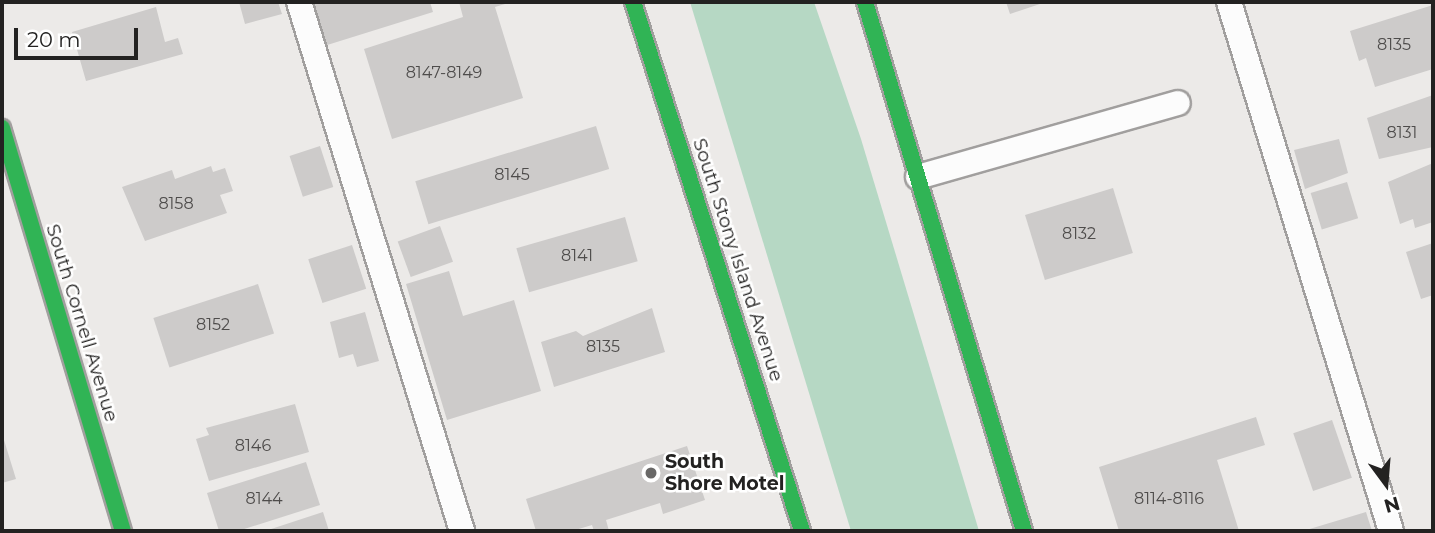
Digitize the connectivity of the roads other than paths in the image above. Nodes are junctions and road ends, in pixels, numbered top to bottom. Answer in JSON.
{"nodes":[{"id":1,"x":299,"y":2,"type":"edge"},
{"id":2,"x":633,"y":2,"type":"edge"},
{"id":3,"x":865,"y":2,"type":"edge"},
{"id":4,"x":1229,"y":2,"type":"edge"},
{"id":5,"x":1178,"y":103,"type":"dead end"},
{"id":6,"x":2,"y":128,"type":"edge"},
{"id":7,"x":918,"y":177,"type":"junction"},
{"id":8,"x":123,"y":531,"type":"edge"},
{"id":9,"x":462,"y":531,"type":"edge"},
{"id":10,"x":802,"y":531,"type":"edge"},
{"id":11,"x":1024,"y":531,"type":"edge"},
{"id":12,"x":1391,"y":531,"type":"edge"}],
"edges":[{"from":1,"to":9,"type":"lane"},
{"from":2,"to":10,"type":"main road","name":"South Stony Island Avenue"},
{"from":3,"to":7,"type":"main road"},
{"from":4,"to":12,"type":"lane"},
{"from":5,"to":7,"type":"lane"},
{"from":6,"to":8,"type":"main road","name":"South Cornell Avenue"},
{"from":7,"to":11,"type":"main road"}]}
